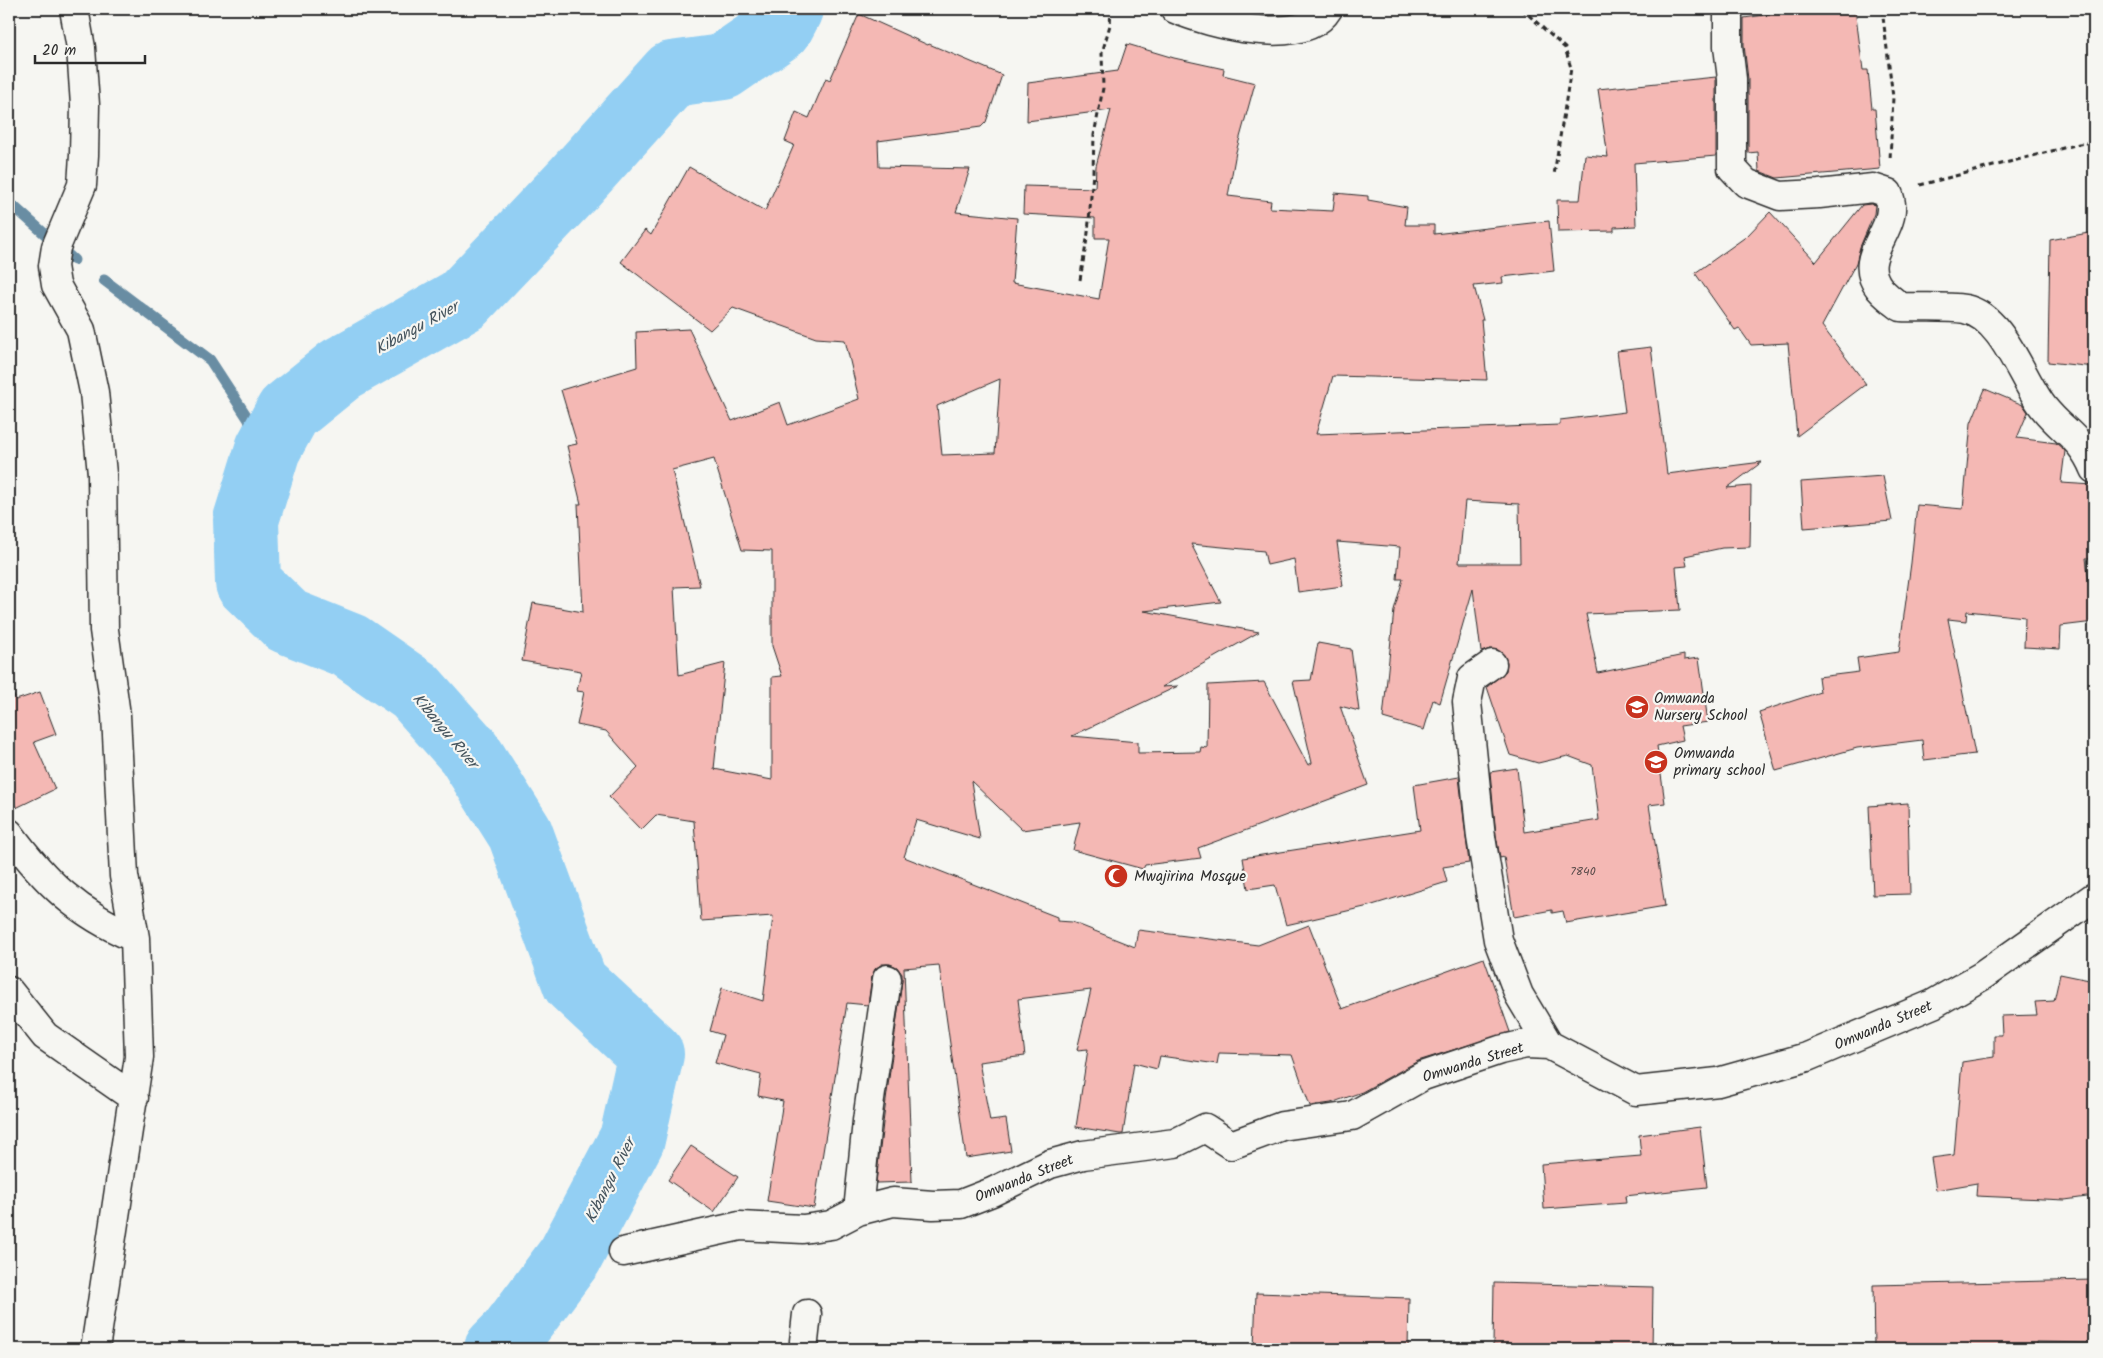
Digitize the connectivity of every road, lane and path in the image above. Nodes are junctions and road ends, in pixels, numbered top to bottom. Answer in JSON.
{"nodes":[{"id":1,"x":74,"y":9,"type":"edge"},
{"id":2,"x":1111,"y":9,"type":"edge"},
{"id":3,"x":1175,"y":9,"type":"edge"},
{"id":4,"x":1328,"y":9,"type":"edge"},
{"id":5,"x":1522,"y":9,"type":"edge"},
{"id":6,"x":1728,"y":9,"type":"edge"},
{"id":7,"x":1882,"y":9,"type":"edge"},
{"id":8,"x":2094,"y":142,"type":"edge"},
{"id":9,"x":1554,"y":175,"type":"dead end"},
{"id":10,"x":1888,"y":193,"type":"junction"},
{"id":11,"x":1080,"y":280,"type":"dead end"},
{"id":12,"x":2094,"y":469,"type":"edge"},
{"id":13,"x":1492,"y":664,"type":"dead end"},
{"id":14,"x":9,"y":833,"type":"edge"},
{"id":15,"x":2094,"y":897,"type":"edge"},
{"id":16,"x":135,"y":938,"type":"junction"},
{"id":17,"x":887,"y":979,"type":"dead end"},
{"id":18,"x":9,"y":991,"type":"edge"},
{"id":19,"x":1549,"y":1045,"type":"junction"},
{"id":20,"x":134,"y":1098,"type":"junction"},
{"id":21,"x":858,"y":1211,"type":"junction"},
{"id":22,"x":624,"y":1252,"type":"dead end"},
{"id":23,"x":807,"y":1314,"type":"dead end"},
{"id":24,"x":95,"y":1349,"type":"edge"},
{"id":25,"x":805,"y":1349,"type":"edge"}],
"edges":[{"from":1,"to":16,"type":"street"},
{"from":2,"to":11,"type":"path"},
{"from":3,"to":4,"type":"street"},
{"from":5,"to":9,"type":"path"},
{"from":6,"to":10,"type":"street"},
{"from":7,"to":10,"type":"path"},
{"from":8,"to":10,"type":"path"},
{"from":10,"to":12,"type":"street"},
{"from":13,"to":19,"type":"street"},
{"from":14,"to":16,"type":"street"},
{"from":15,"to":19,"type":"street","name":"Omwanda Street"},
{"from":16,"to":20,"type":"street"},
{"from":17,"to":21,"type":"street"},
{"from":18,"to":20,"type":"street"},
{"from":19,"to":21,"type":"street","name":"Omwanda Street"},
{"from":20,"to":24,"type":"street"},
{"from":21,"to":22,"type":"street","name":"Omwanda Street"},
{"from":23,"to":25,"type":"street"}]}
